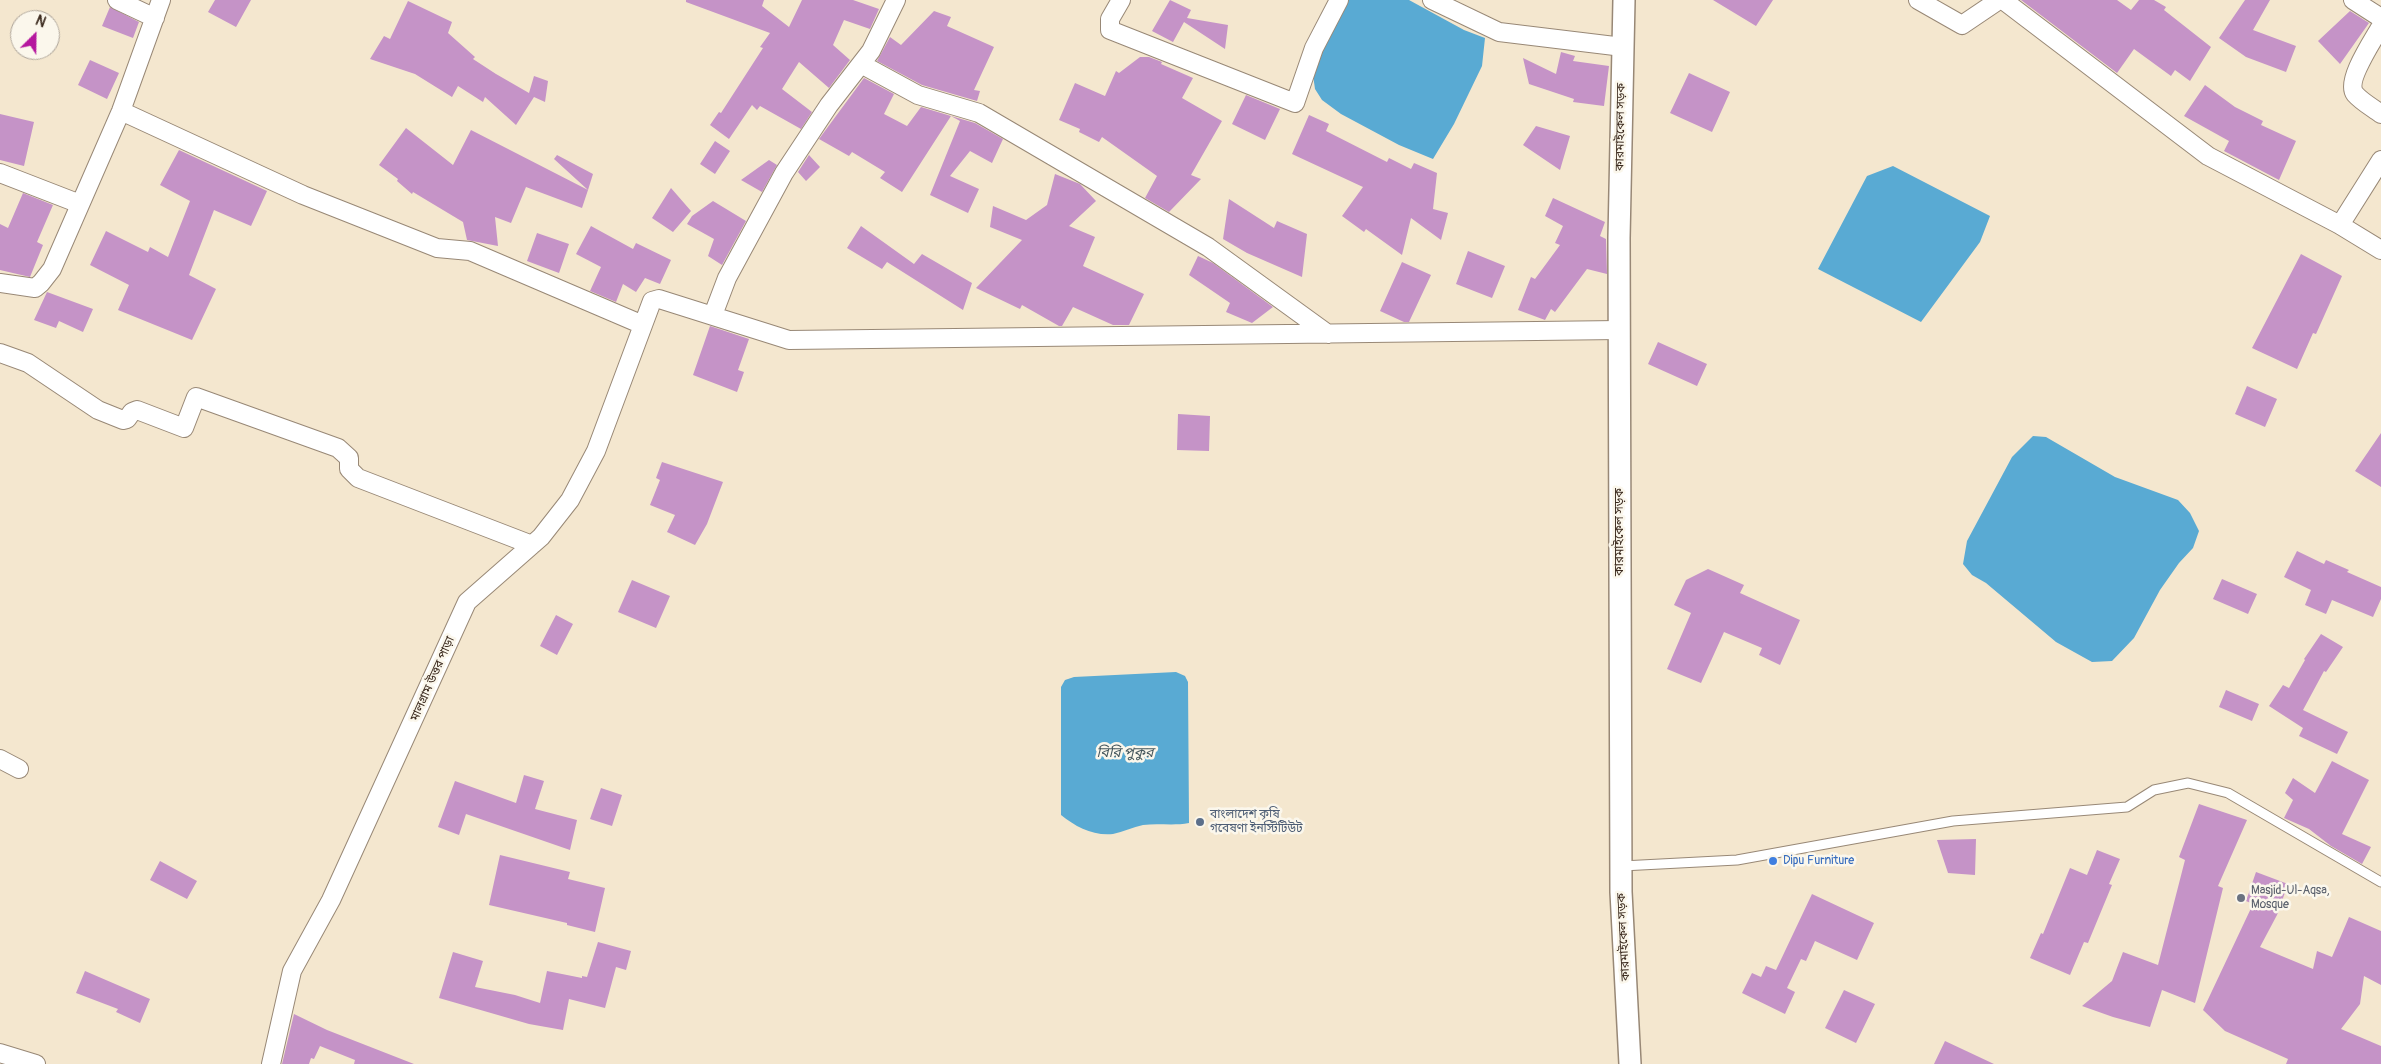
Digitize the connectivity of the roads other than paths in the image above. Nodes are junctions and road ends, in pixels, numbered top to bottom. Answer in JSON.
{"nodes":[{"id":1,"x":117,"y":0,"type":"edge"},
{"id":2,"x":161,"y":0,"type":"edge"},
{"id":3,"x":896,"y":0,"type":"edge"},
{"id":4,"x":1121,"y":0,"type":"edge"},
{"id":5,"x":1339,"y":0,"type":"edge"},
{"id":6,"x":1432,"y":0,"type":"edge"},
{"id":7,"x":1624,"y":0,"type":"edge"},
{"id":8,"x":1918,"y":0,"type":"edge"},
{"id":9,"x":1999,"y":0,"type":"edge"},
{"id":10,"x":2003,"y":0,"type":"edge"},
{"id":11,"x":2353,"y":0,"type":"edge"},
{"id":12,"x":155,"y":18,"type":"junction"},
{"id":13,"x":2381,"y":18,"type":"edge"},
{"id":14,"x":2381,"y":26,"type":"edge"},
{"id":15,"x":1623,"y":46,"type":"junction"},
{"id":16,"x":861,"y":64,"type":"junction"},
{"id":17,"x":121,"y":111,"type":"junction"},
{"id":18,"x":2381,"y":114,"type":"edge"},
{"id":19,"x":2381,"y":160,"type":"edge"},
{"id":20,"x":0,"y":173,"type":"edge"},
{"id":21,"x":80,"y":204,"type":"junction"},
{"id":22,"x":2340,"y":225,"type":"junction"},
{"id":23,"x":2381,"y":250,"type":"edge"},
{"id":24,"x":0,"y":282,"type":"edge"},
{"id":25,"x":714,"y":315,"type":"junction"},
{"id":26,"x":643,"y":325,"type":"junction"},
{"id":27,"x":1619,"y":330,"type":"junction"},
{"id":28,"x":1328,"y":334,"type":"junction"},
{"id":29,"x":0,"y":353,"type":"edge"},
{"id":30,"x":532,"y":545,"type":"junction"},
{"id":31,"x":0,"y":759,"type":"edge"},
{"id":32,"x":19,"y":769,"type":"dead end"},
{"id":33,"x":1621,"y":866,"type":"junction"},
{"id":34,"x":2381,"y":882,"type":"edge"},
{"id":35,"x":0,"y":1053,"type":"edge"},
{"id":36,"x":36,"y":1064,"type":"edge"},
{"id":37,"x":271,"y":1064,"type":"edge"},
{"id":38,"x":1630,"y":1064,"type":"edge"}],
"edges":[{"from":1,"to":12,"type":"street"},
{"from":2,"to":12,"type":"street"},
{"from":3,"to":16,"type":"street"},
{"from":4,"to":5,"type":"street"},
{"from":6,"to":15,"type":"street"},
{"from":7,"to":15,"type":"street","name":"কারমাইকেল সড়ক"},
{"from":8,"to":9,"type":"street"},
{"from":10,"to":22,"type":"street"},
{"from":11,"to":13,"type":"street"},
{"from":12,"to":17,"type":"street"},
{"from":14,"to":18,"type":"street"},
{"from":15,"to":27,"type":"street","name":"কারমাইকেল সড়ক"},
{"from":16,"to":25,"type":"street"},
{"from":16,"to":28,"type":"street"},
{"from":17,"to":21,"type":"street"},
{"from":17,"to":26,"type":"street"},
{"from":19,"to":22,"type":"street"},
{"from":20,"to":21,"type":"street"},
{"from":21,"to":24,"type":"street"},
{"from":22,"to":23,"type":"street"},
{"from":25,"to":26,"type":"street","name":"মালগ্রাম উত্তর পাড়া"},
{"from":25,"to":28,"type":"street"},
{"from":26,"to":30,"type":"street","name":"মালগ্রাম উত্তর পাড়া"},
{"from":27,"to":28,"type":"street"},
{"from":27,"to":33,"type":"street","name":"কারমাইকেল সড়ক"},
{"from":29,"to":30,"type":"street"},
{"from":30,"to":37,"type":"street","name":"মালগ্রাম উত্তর পাড়া"},
{"from":31,"to":32,"type":"street"},
{"from":33,"to":34,"type":"lane"},
{"from":33,"to":38,"type":"street","name":"কারমাইকেল সড়ক"},
{"from":35,"to":36,"type":"street"}]}
